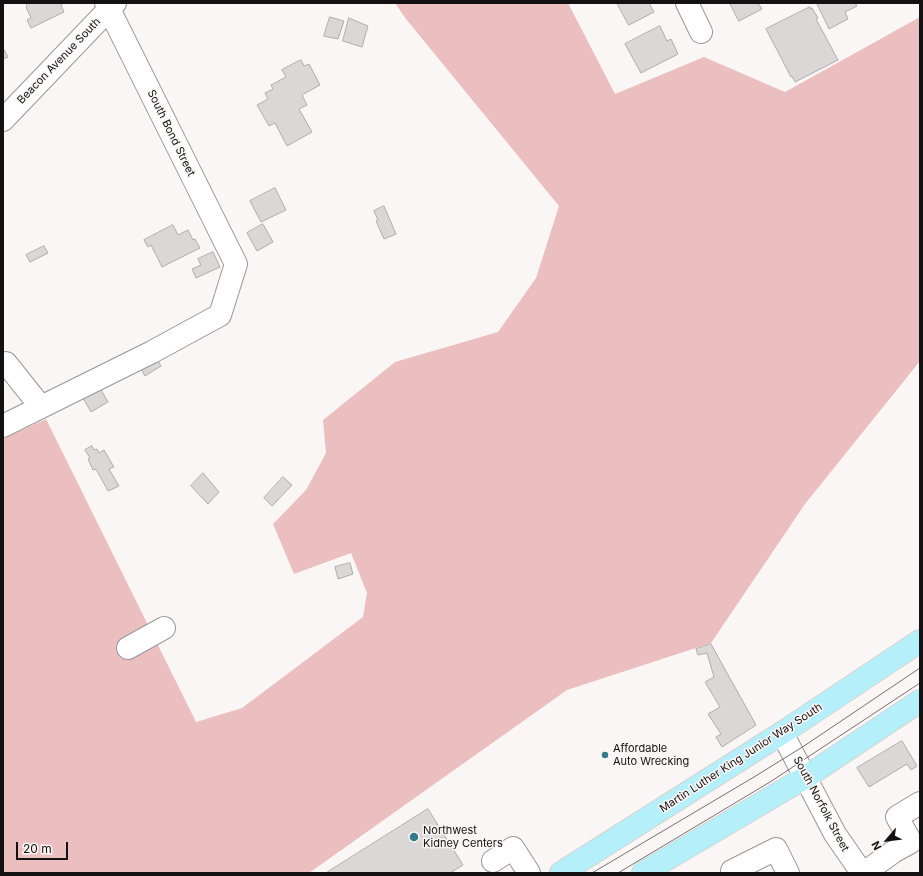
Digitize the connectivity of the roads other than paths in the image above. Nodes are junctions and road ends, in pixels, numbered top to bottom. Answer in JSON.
{"nodes":[{"id":1,"x":687,"y":3,"type":"edge"},
{"id":2,"x":110,"y":5,"type":"edge"},
{"id":3,"x":701,"y":32,"type":"dead end"},
{"id":4,"x":3,"y":120,"type":"edge"},
{"id":5,"x":3,"y":365,"type":"edge"},
{"id":6,"x":41,"y":407,"type":"junction"},
{"id":7,"x":3,"y":426,"type":"edge"},
{"id":8,"x":164,"y":628,"type":"dead end"},
{"id":9,"x":920,"y":641,"type":"edge"},
{"id":10,"x":128,"y":648,"type":"dead end"},
{"id":11,"x":920,"y":701,"type":"edge"},
{"id":12,"x":782,"y":733,"type":"junction"},
{"id":13,"x":806,"y":777,"type":"junction"},
{"id":14,"x":920,"y":803,"type":"edge"},
{"id":15,"x":916,"y":850,"type":"edge"},
{"id":16,"x":494,"y":861,"type":"dead end"},
{"id":17,"x":732,"y":871,"type":"dead end"},
{"id":18,"x":529,"y":873,"type":"edge"},
{"id":19,"x":561,"y":873,"type":"edge"},
{"id":20,"x":643,"y":873,"type":"edge"},
{"id":21,"x":788,"y":873,"type":"edge"},
{"id":22,"x":863,"y":873,"type":"edge"}],
"edges":[{"from":1,"to":3,"type":"street"},
{"from":2,"to":4,"type":"street","name":"Beacon Avenue South"},
{"from":2,"to":6,"type":"street","name":"South Bond Street"},
{"from":5,"to":6,"type":"street"},
{"from":6,"to":7,"type":"street"},
{"from":8,"to":10,"type":"street"},
{"from":9,"to":12,"type":"main road","name":"Martin Luther King Junior Way South"},
{"from":11,"to":13,"type":"main road"},
{"from":12,"to":13,"type":"street","name":"South Norfolk Street"},
{"from":12,"to":19,"type":"main road","name":"Martin Luther King Junior Way South"},
{"from":13,"to":20,"type":"main road"},
{"from":13,"to":22,"type":"street","name":"South Norfolk Street"},
{"from":14,"to":15,"type":"street"},
{"from":15,"to":22,"type":"street"},
{"from":16,"to":18,"type":"street"},
{"from":17,"to":21,"type":"street"}]}
